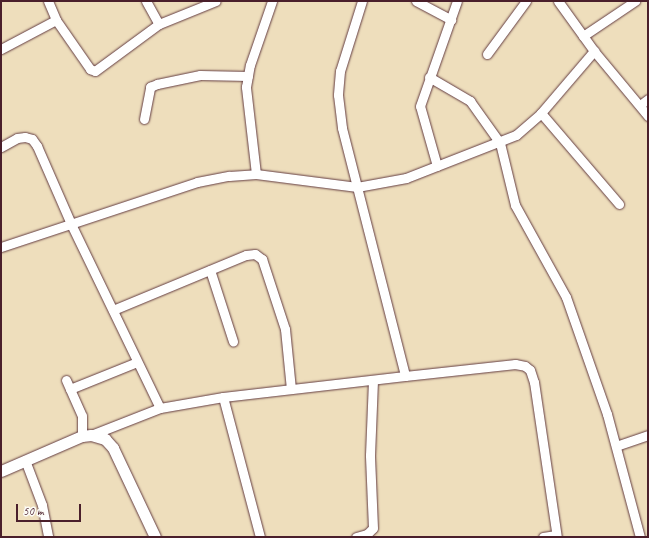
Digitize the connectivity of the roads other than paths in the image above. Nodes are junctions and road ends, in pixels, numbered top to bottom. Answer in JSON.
{"nodes":[{"id":1,"x":48,"y":1,"type":"edge"},
{"id":2,"x":146,"y":1,"type":"edge"},
{"id":3,"x":216,"y":1,"type":"edge"},
{"id":4,"x":272,"y":1,"type":"edge"},
{"id":5,"x":362,"y":1,"type":"edge"},
{"id":6,"x":416,"y":1,"type":"edge"},
{"id":7,"x":457,"y":1,"type":"edge"},
{"id":8,"x":526,"y":1,"type":"edge"},
{"id":9,"x":558,"y":1,"type":"edge"},
{"id":10,"x":635,"y":1,"type":"edge"},
{"id":11,"x":56,"y":20,"type":"junction"},
{"id":12,"x":451,"y":20,"type":"junction"},
{"id":13,"x":159,"y":24,"type":"junction"},
{"id":14,"x":583,"y":36,"type":"junction"},
{"id":15,"x":1,"y":49,"type":"edge"},
{"id":16,"x":594,"y":51,"type":"junction"},
{"id":17,"x":487,"y":54,"type":"dead end"},
{"id":18,"x":248,"y":76,"type":"junction"},
{"id":19,"x":429,"y":77,"type":"junction"},
{"id":20,"x":648,"y":100,"type":"edge"},
{"id":21,"x":640,"y":105,"type":"junction"},
{"id":22,"x":541,"y":113,"type":"junction"},
{"id":23,"x":648,"y":116,"type":"edge"},
{"id":24,"x":144,"y":119,"type":"dead end"},
{"id":25,"x":500,"y":143,"type":"junction"},
{"id":26,"x":1,"y":147,"type":"edge"},
{"id":27,"x":437,"y":166,"type":"junction"},
{"id":28,"x":256,"y":174,"type":"junction"},
{"id":29,"x":357,"y":187,"type":"junction"},
{"id":30,"x":619,"y":204,"type":"dead end"},
{"id":31,"x":71,"y":224,"type":"junction"},
{"id":32,"x":1,"y":247,"type":"edge"},
{"id":33,"x":210,"y":270,"type":"junction"},
{"id":34,"x":113,"y":310,"type":"junction"},
{"id":35,"x":233,"y":341,"type":"dead end"},
{"id":36,"x":137,"y":362,"type":"junction"},
{"id":37,"x":405,"y":376,"type":"junction"},
{"id":38,"x":373,"y":380,"type":"junction"},
{"id":39,"x":290,"y":389,"type":"junction"},
{"id":40,"x":223,"y":397,"type":"junction"},
{"id":41,"x":160,"y":408,"type":"junction"},
{"id":42,"x":86,"y":435,"type":"junction"},
{"id":43,"x":648,"y":435,"type":"edge"},
{"id":44,"x":616,"y":446,"type":"junction"},
{"id":45,"x":25,"y":460,"type":"junction"},
{"id":46,"x":1,"y":471,"type":"edge"},
{"id":47,"x":557,"y":536,"type":"edge"},
{"id":48,"x":48,"y":537,"type":"edge"},
{"id":49,"x":155,"y":537,"type":"edge"},
{"id":50,"x":260,"y":537,"type":"edge"},
{"id":51,"x":356,"y":537,"type":"edge"},
{"id":52,"x":543,"y":537,"type":"edge"},
{"id":53,"x":640,"y":537,"type":"edge"}],
"edges":[{"from":1,"to":11,"type":"street"},
{"from":2,"to":13,"type":"street"},
{"from":3,"to":13,"type":"street"},
{"from":4,"to":18,"type":"street"},
{"from":5,"to":29,"type":"street"},
{"from":6,"to":12,"type":"street"},
{"from":7,"to":12,"type":"street"},
{"from":8,"to":17,"type":"street"},
{"from":9,"to":14,"type":"street"},
{"from":10,"to":14,"type":"street"},
{"from":11,"to":13,"type":"street"},
{"from":11,"to":15,"type":"street"},
{"from":12,"to":19,"type":"street"},
{"from":14,"to":16,"type":"street"},
{"from":16,"to":21,"type":"street"},
{"from":16,"to":22,"type":"street"},
{"from":18,"to":24,"type":"street"},
{"from":18,"to":28,"type":"street"},
{"from":19,"to":25,"type":"street"},
{"from":19,"to":27,"type":"street"},
{"from":20,"to":21,"type":"street"},
{"from":21,"to":23,"type":"street"},
{"from":22,"to":25,"type":"street"},
{"from":22,"to":30,"type":"street"},
{"from":25,"to":27,"type":"street"},
{"from":25,"to":44,"type":"street"},
{"from":26,"to":31,"type":"street"},
{"from":27,"to":29,"type":"street"},
{"from":28,"to":29,"type":"street"},
{"from":28,"to":31,"type":"street"},
{"from":29,"to":37,"type":"street"},
{"from":31,"to":32,"type":"street"},
{"from":31,"to":34,"type":"street"},
{"from":33,"to":34,"type":"street"},
{"from":33,"to":35,"type":"street"},
{"from":33,"to":39,"type":"street"},
{"from":34,"to":36,"type":"street"},
{"from":36,"to":41,"type":"street"},
{"from":36,"to":42,"type":"street"},
{"from":37,"to":38,"type":"street"},
{"from":37,"to":47,"type":"street"},
{"from":38,"to":39,"type":"street"},
{"from":38,"to":51,"type":"street"},
{"from":39,"to":40,"type":"street"},
{"from":40,"to":41,"type":"street"},
{"from":40,"to":50,"type":"street"},
{"from":41,"to":42,"type":"street"},
{"from":42,"to":45,"type":"street"},
{"from":42,"to":49,"type":"street"},
{"from":43,"to":44,"type":"street"},
{"from":44,"to":53,"type":"street"},
{"from":45,"to":46,"type":"street"},
{"from":45,"to":48,"type":"street"},
{"from":47,"to":52,"type":"street"}]}
